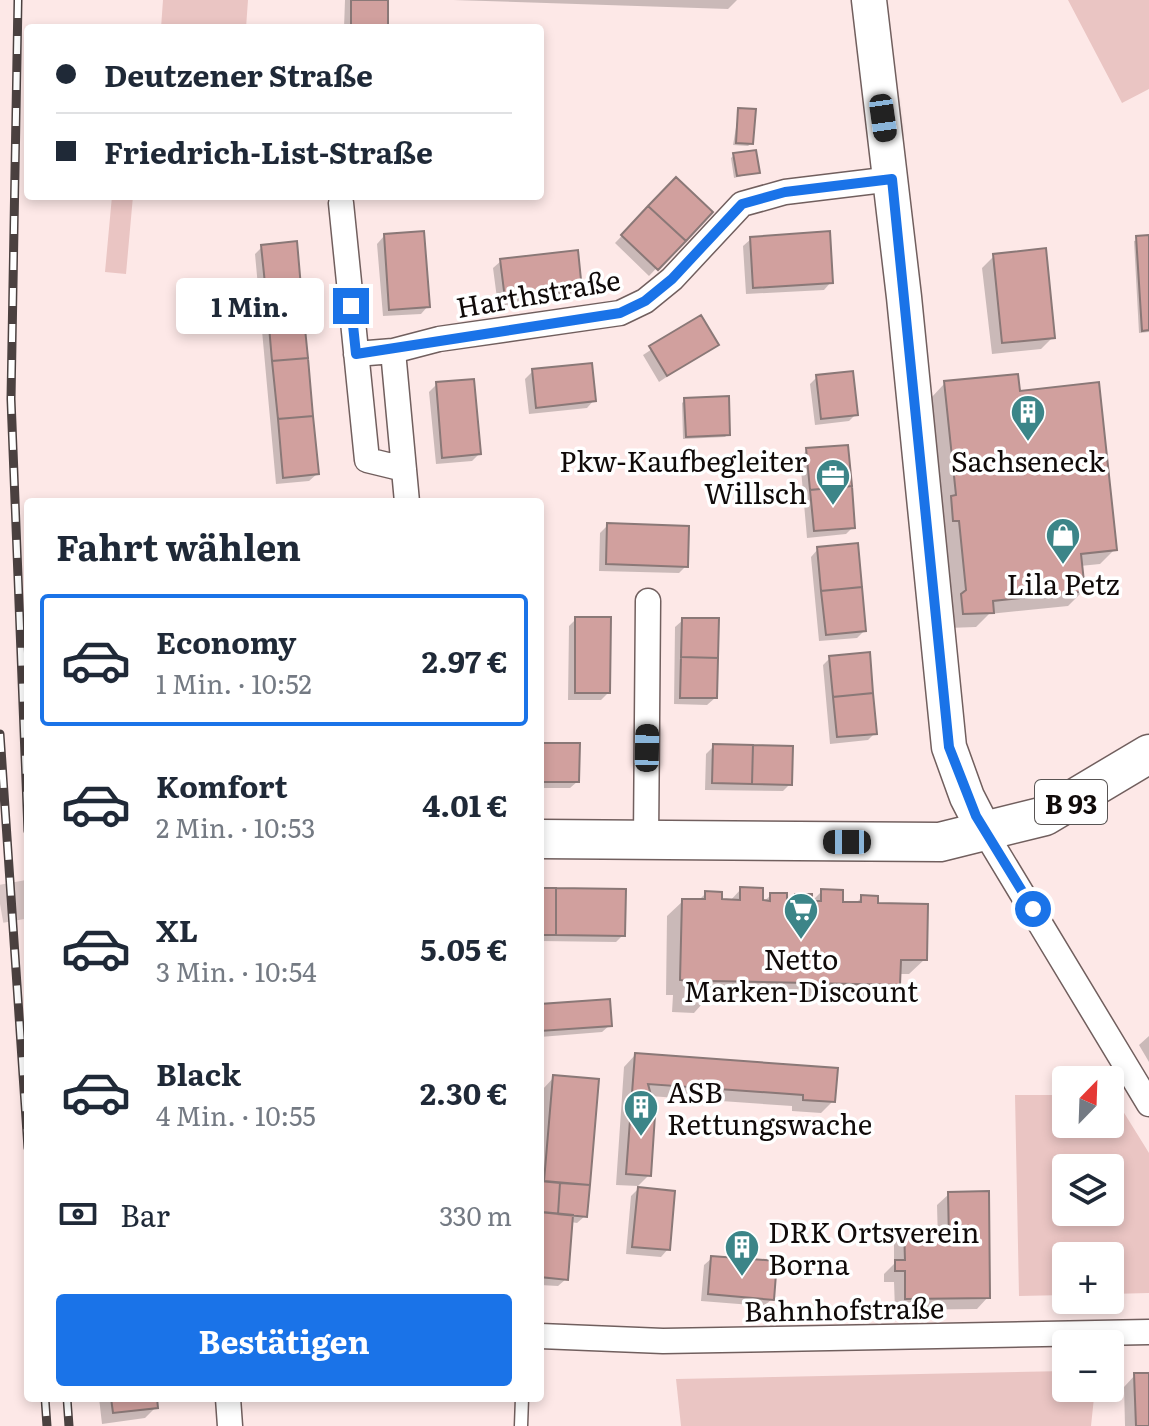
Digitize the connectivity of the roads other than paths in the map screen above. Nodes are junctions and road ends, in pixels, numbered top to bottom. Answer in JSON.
{"nodes":[{"id":1,"x":869,"y":0,"type":"edge"},
{"id":2,"x":892,"y":179,"type":"junction"},
{"id":3,"x":341,"y":203,"type":"dead end"},
{"id":4,"x":393,"y":351,"type":"junction"},
{"id":5,"x":356,"y":354,"type":"junction"},
{"id":6,"x":404,"y":469,"type":"junction"},
{"id":7,"x":407,"y":498,"type":"edge"},
{"id":8,"x":648,"y":601,"type":"dead end"},
{"id":9,"x":1149,"y":754,"type":"edge"},
{"id":10,"x":986,"y":834,"type":"junction"},
{"id":11,"x":544,"y":839,"type":"edge"},
{"id":12,"x":646,"y":840,"type":"junction"},
{"id":13,"x":1149,"y":1104,"type":"edge"},
{"id":14,"x":1149,"y":1332,"type":"edge"},
{"id":15,"x":544,"y":1336,"type":"edge"},
{"id":16,"x":228,"y":1402,"type":"edge"},
{"id":17,"x":522,"y":1402,"type":"edge"},
{"id":18,"x":230,"y":1426,"type":"edge"},
{"id":19,"x":521,"y":1426,"type":"edge"}],
"edges":[{"from":1,"to":2,"type":"main road"},
{"from":2,"to":4,"type":"street","name":"Harthstraße"},
{"from":2,"to":10,"type":"main road"},
{"from":3,"to":5,"type":"street"},
{"from":4,"to":5,"type":"street","name":"Harthstraße"},
{"from":4,"to":6,"type":"street"},
{"from":5,"to":6,"type":"street"},
{"from":6,"to":7,"type":"street"},
{"from":8,"to":12,"type":"street"},
{"from":9,"to":10,"type":"main road","number":"B 93"},
{"from":10,"to":12,"type":"main road","number":"B 93"},
{"from":10,"to":13,"type":"street"},
{"from":11,"to":12,"type":"main road","number":"B 93"},
{"from":14,"to":15,"type":"street","name":"Bahnhofstraße"},
{"from":16,"to":18,"type":"street"},
{"from":17,"to":19,"type":"lane"}]}
